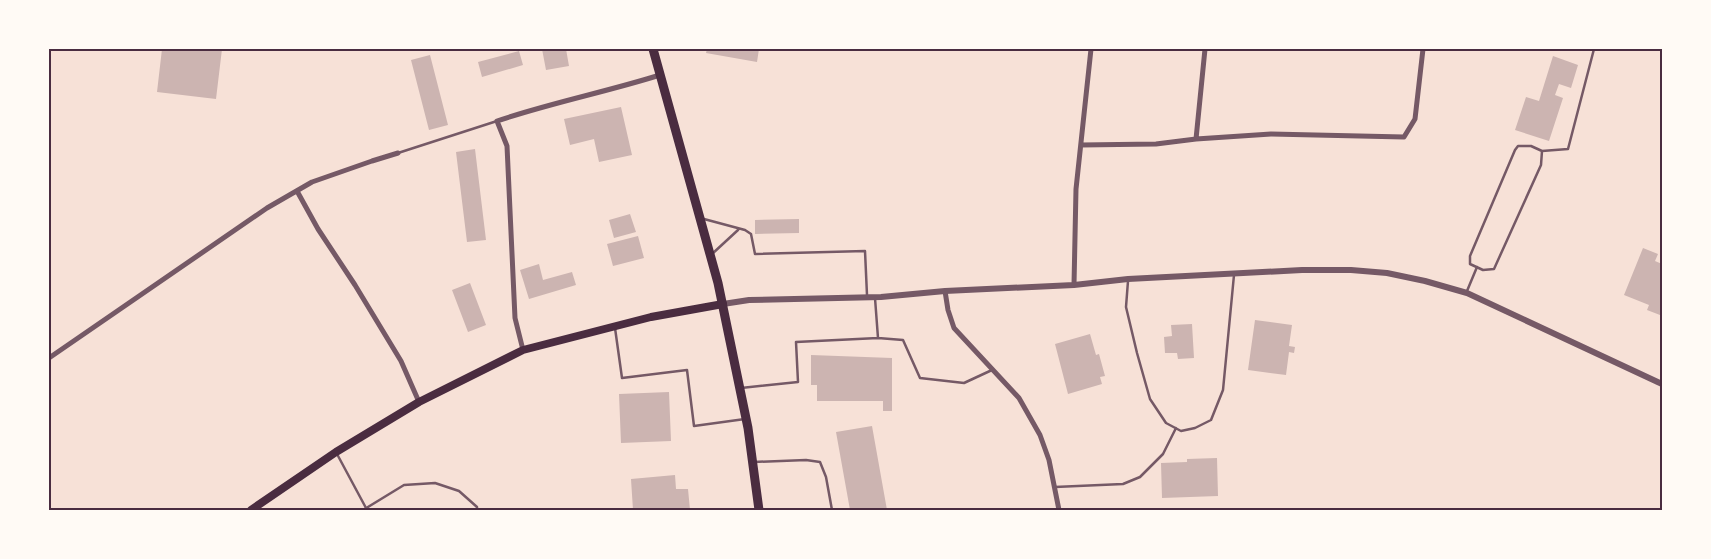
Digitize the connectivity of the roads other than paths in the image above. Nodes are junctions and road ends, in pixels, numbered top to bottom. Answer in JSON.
{"nodes":[{"id":1,"x":653,"y":49,"type":"edge"},
{"id":2,"x":1091,"y":49,"type":"edge"},
{"id":3,"x":1205,"y":49,"type":"edge"},
{"id":4,"x":1423,"y":49,"type":"edge"},
{"id":5,"x":1594,"y":49,"type":"edge"},
{"id":6,"x":660,"y":75,"type":"junction"},
{"id":7,"x":496,"y":121,"type":"junction"},
{"id":8,"x":1196,"y":139,"type":"junction"},
{"id":9,"x":1081,"y":145,"type":"junction"},
{"id":10,"x":1542,"y":151,"type":"junction"},
{"id":11,"x":398,"y":153,"type":"joint"},
{"id":12,"x":297,"y":191,"type":"junction"},
{"id":13,"x":700,"y":218,"type":"junction"},
{"id":14,"x":738,"y":230,"type":"junction"},
{"id":15,"x":710,"y":256,"type":"junction"},
{"id":16,"x":1477,"y":267,"type":"junction"},
{"id":17,"x":1234,"y":274,"type":"junction"},
{"id":18,"x":1128,"y":279,"type":"junction"},
{"id":19,"x":1074,"y":285,"type":"junction"},
{"id":20,"x":945,"y":291,"type":"junction"},
{"id":21,"x":1466,"y":293,"type":"junction"},
{"id":22,"x":867,"y":297,"type":"junction"},
{"id":23,"x":875,"y":297,"type":"junction"},
{"id":24,"x":723,"y":304,"type":"junction"},
{"id":25,"x":615,"y":327,"type":"junction"},
{"id":26,"x":878,"y":338,"type":"junction"},
{"id":27,"x":523,"y":350,"type":"junction"},
{"id":28,"x":49,"y":358,"type":"edge"},
{"id":29,"x":992,"y":370,"type":"junction"},
{"id":30,"x":1662,"y":384,"type":"edge"},
{"id":31,"x":740,"y":388,"type":"junction"},
{"id":32,"x":419,"y":402,"type":"junction"},
{"id":33,"x":746,"y":419,"type":"junction"},
{"id":34,"x":1176,"y":428,"type":"junction"},
{"id":35,"x":336,"y":452,"type":"junction"},
{"id":36,"x":752,"y":462,"type":"junction"},
{"id":37,"x":1054,"y":487,"type":"junction"},
{"id":38,"x":366,"y":508,"type":"junction"},
{"id":39,"x":251,"y":510,"type":"edge"},
{"id":40,"x":363,"y":510,"type":"edge"},
{"id":41,"x":477,"y":510,"type":"edge"},
{"id":42,"x":759,"y":510,"type":"edge"},
{"id":43,"x":832,"y":510,"type":"edge"},
{"id":44,"x":1059,"y":510,"type":"edge"}],
"edges":[{"from":1,"to":6,"type":"highway"},
{"from":2,"to":9,"type":"street"},
{"from":3,"to":8,"type":"street"},
{"from":4,"to":8,"type":"street"},
{"from":5,"to":10,"type":"lane"},
{"from":6,"to":7,"type":"street"},
{"from":6,"to":13,"type":"highway"},
{"from":7,"to":11,"type":"lane"},
{"from":7,"to":27,"type":"street"},
{"from":8,"to":9,"type":"street"},
{"from":9,"to":19,"type":"street"},
{"from":10,"to":16,"type":"lane"},
{"from":10,"to":16,"type":"lane"},
{"from":11,"to":12,"type":"street"},
{"from":12,"to":28,"type":"street"},
{"from":12,"to":32,"type":"street"},
{"from":13,"to":14,"type":"lane"},
{"from":13,"to":15,"type":"highway"},
{"from":14,"to":15,"type":"lane"},
{"from":14,"to":22,"type":"lane"},
{"from":15,"to":24,"type":"highway"},
{"from":16,"to":21,"type":"lane"},
{"from":17,"to":18,"type":"street"},
{"from":17,"to":21,"type":"street"},
{"from":17,"to":34,"type":"lane"},
{"from":18,"to":19,"type":"street"},
{"from":18,"to":34,"type":"lane"},
{"from":19,"to":20,"type":"street"},
{"from":20,"to":23,"type":"street"},
{"from":20,"to":29,"type":"street"},
{"from":21,"to":30,"type":"street"},
{"from":22,"to":23,"type":"street"},
{"from":22,"to":24,"type":"street"},
{"from":23,"to":26,"type":"lane"},
{"from":24,"to":25,"type":"main road"},
{"from":24,"to":31,"type":"highway"},
{"from":25,"to":27,"type":"main road"},
{"from":25,"to":33,"type":"lane"},
{"from":26,"to":29,"type":"lane"},
{"from":26,"to":31,"type":"lane"},
{"from":27,"to":32,"type":"main road"},
{"from":29,"to":37,"type":"street"},
{"from":31,"to":33,"type":"highway"},
{"from":32,"to":35,"type":"main road"},
{"from":33,"to":36,"type":"highway"},
{"from":34,"to":37,"type":"lane"},
{"from":35,"to":38,"type":"lane"},
{"from":35,"to":39,"type":"main road"},
{"from":36,"to":42,"type":"highway"},
{"from":36,"to":43,"type":"lane"},
{"from":37,"to":44,"type":"street"},
{"from":38,"to":40,"type":"lane"},
{"from":38,"to":41,"type":"lane"}]}
